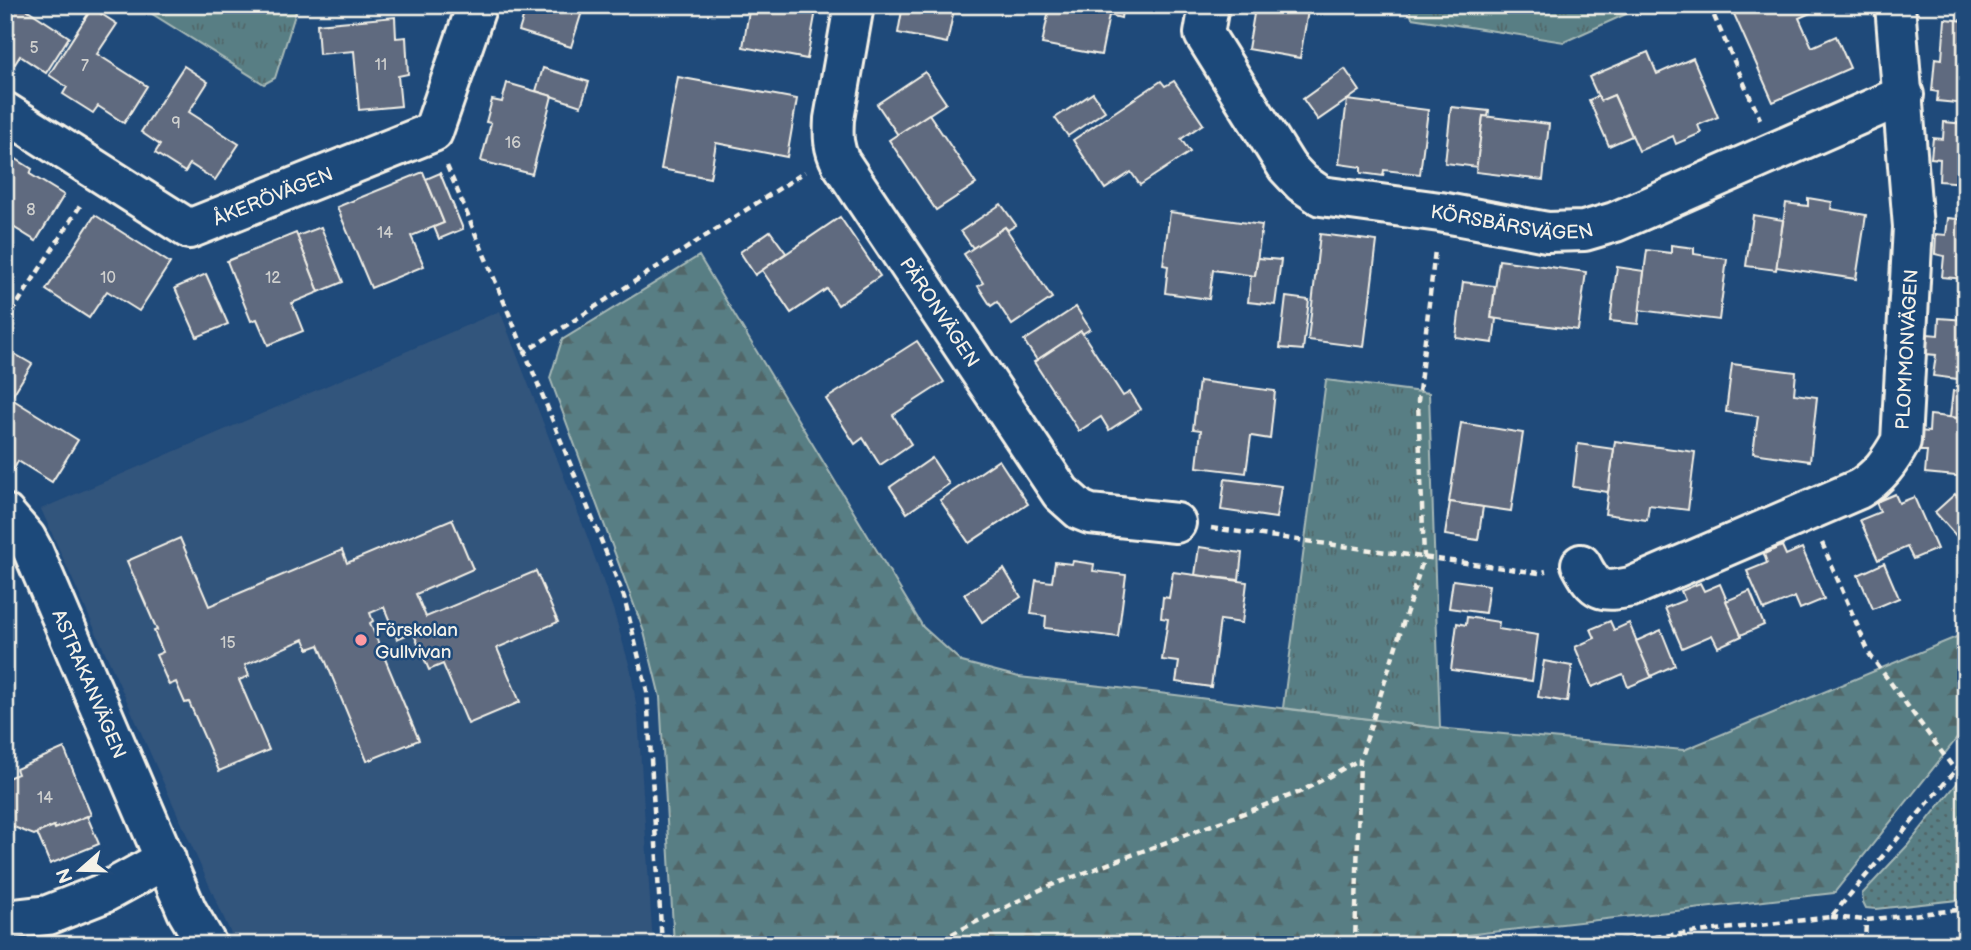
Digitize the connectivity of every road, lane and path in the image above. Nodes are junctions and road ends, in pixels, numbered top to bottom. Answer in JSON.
{"nodes":[{"id":1,"x":477,"y":5,"type":"edge"},
{"id":2,"x":853,"y":5,"type":"edge"},
{"id":3,"x":1209,"y":5,"type":"edge"},
{"id":4,"x":1709,"y":5,"type":"edge"},
{"id":5,"x":1895,"y":5,"type":"edge"},
{"id":6,"x":1904,"y":95,"type":"junction"},
{"id":7,"x":5,"y":112,"type":"edge"},
{"id":8,"x":433,"y":132,"type":"junction"},
{"id":9,"x":835,"y":152,"type":"junction"},
{"id":10,"x":1775,"y":152,"type":"junction"},
{"id":11,"x":101,"y":173,"type":"junction"},
{"id":12,"x":1440,"y":212,"type":"junction"},
{"id":13,"x":5,"y":323,"type":"edge"},
{"id":14,"x":526,"y":352,"type":"junction"},
{"id":15,"x":1809,"y":511,"type":"junction"},
{"id":16,"x":5,"y":514,"type":"edge"},
{"id":17,"x":1176,"y":523,"type":"joint"},
{"id":18,"x":1424,"y":557,"type":"junction"},
{"id":19,"x":1581,"y":564,"type":"joint"},
{"id":20,"x":1966,"y":758,"type":"edge"},
{"id":21,"x":1360,"y":760,"type":"junction"},
{"id":22,"x":1955,"y":770,"type":"junction"},
{"id":23,"x":166,"y":859,"type":"junction"},
{"id":24,"x":1966,"y":909,"type":"edge"},
{"id":25,"x":1831,"y":917,"type":"junction"},
{"id":26,"x":5,"y":920,"type":"edge"},
{"id":27,"x":1866,"y":920,"type":"junction"},
{"id":28,"x":181,"y":928,"type":"edge"},
{"id":29,"x":207,"y":945,"type":"edge"},
{"id":30,"x":662,"y":945,"type":"edge"},
{"id":31,"x":930,"y":945,"type":"edge"},
{"id":32,"x":1355,"y":945,"type":"edge"},
{"id":33,"x":1583,"y":945,"type":"edge"},
{"id":34,"x":1865,"y":945,"type":"edge"}],
"edges":[{"from":1,"to":8,"type":"street"},
{"from":2,"to":9,"type":"street"},
{"from":3,"to":12,"type":"street","name":"KÖRSBÄRSVÄGEN"},
{"from":4,"to":10,"type":"path"},
{"from":5,"to":6,"type":"street","name":"PLOMMONVÄGEN"},
{"from":6,"to":10,"type":"street","name":"KÖRSBÄRSVÄGEN"},
{"from":6,"to":15,"type":"street","name":"PLOMMONVÄGEN"},
{"from":7,"to":11,"type":"street","name":"ÅKERÖVÄGEN"},
{"from":8,"to":11,"type":"street","name":"ÅKERÖVÄGEN"},
{"from":8,"to":14,"type":"path"},
{"from":9,"to":14,"type":"path"},
{"from":9,"to":17,"type":"street","name":"PÄRONVÄGEN"},
{"from":10,"to":12,"type":"street","name":"KÖRSBÄRSVÄGEN"},
{"from":11,"to":13,"type":"path"},
{"from":12,"to":18,"type":"path"},
{"from":14,"to":30,"type":"path"},
{"from":15,"to":19,"type":"street","name":"PLOMMONVÄGEN"},
{"from":15,"to":22,"type":"path"},
{"from":16,"to":23,"type":"street","name":"ASTRAKANVÄGEN"},
{"from":17,"to":18,"type":"path"},
{"from":18,"to":19,"type":"path"},
{"from":18,"to":21,"type":"path"},
{"from":20,"to":22,"type":"path"},
{"from":21,"to":31,"type":"path"},
{"from":21,"to":32,"type":"path"},
{"from":22,"to":25,"type":"path"},
{"from":23,"to":26,"type":"street"},
{"from":23,"to":28,"type":"street","name":"ASTRAKANVÄGEN"},
{"from":24,"to":27,"type":"path"},
{"from":25,"to":27,"type":"path"},
{"from":25,"to":33,"type":"path"},
{"from":27,"to":34,"type":"path"},
{"from":28,"to":29,"type":"street","name":"ASTRAKANVÄGEN"}]}
